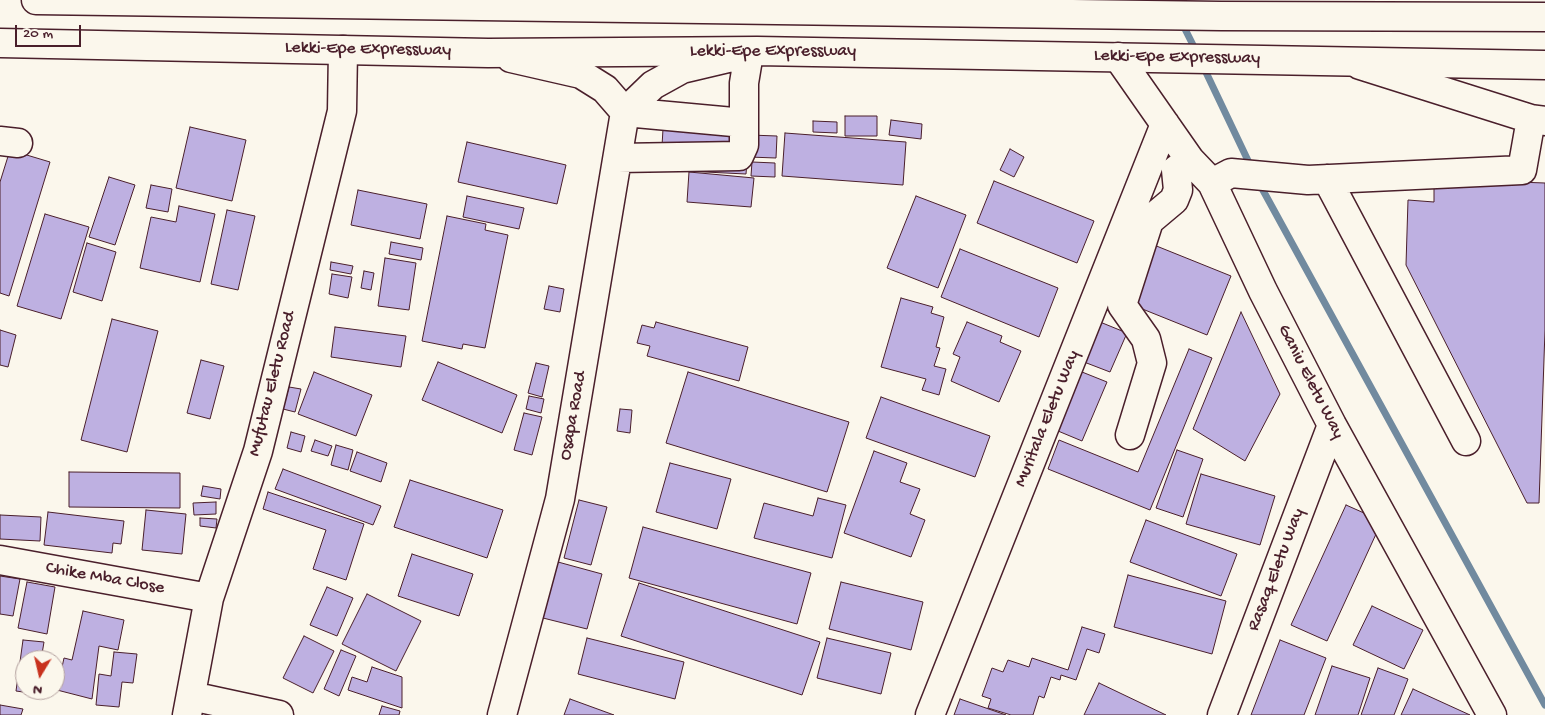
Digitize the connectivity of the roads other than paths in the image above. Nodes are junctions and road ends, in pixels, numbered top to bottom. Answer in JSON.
{"nodes":[{"id":1,"x":36,"y":0,"type":"edge"},
{"id":2,"x":1090,"y":7,"type":"edge"},
{"id":3,"x":1530,"y":11,"type":"edge"},
{"id":4,"x":0,"y":43,"type":"edge"},
{"id":5,"x":344,"y":50,"type":"junction"},
{"id":6,"x":1545,"y":50,"type":"edge"},
{"id":7,"x":753,"y":52,"type":"junction"},
{"id":8,"x":488,"y":53,"type":"junction"},
{"id":9,"x":1118,"y":57,"type":"junction"},
{"id":10,"x":1347,"y":60,"type":"junction"},
{"id":11,"x":1434,"y":62,"type":"junction"},
{"id":12,"x":1545,"y":65,"type":"edge"},
{"id":13,"x":625,"y":112,"type":"junction"},
{"id":14,"x":1538,"y":120,"type":"edge"},
{"id":15,"x":744,"y":123,"type":"junction"},
{"id":16,"x":1165,"y":124,"type":"junction"},
{"id":17,"x":618,"y":158,"type":"junction"},
{"id":18,"x":1190,"y":160,"type":"junction"},
{"id":19,"x":1222,"y":178,"type":"junction"},
{"id":20,"x":1318,"y":179,"type":"junction"},
{"id":21,"x":1332,"y":425,"type":"junction"},
{"id":22,"x":1130,"y":435,"type":"dead end"},
{"id":23,"x":1466,"y":441,"type":"dead end"},
{"id":24,"x":0,"y":560,"type":"edge"},
{"id":25,"x":209,"y":598,"type":"junction"},
{"id":26,"x":189,"y":706,"type":"edge"},
{"id":27,"x":279,"y":715,"type":"edge"},
{"id":28,"x":502,"y":715,"type":"edge"},
{"id":29,"x":930,"y":715,"type":"edge"},
{"id":30,"x":1222,"y":715,"type":"edge"},
{"id":31,"x":1492,"y":715,"type":"edge"}],
"edges":[{"from":1,"to":2,"type":"main road"},
{"from":2,"to":3,"type":"main road"},
{"from":4,"to":5,"type":"main road","name":"Lekki-Epe Expressway"},
{"from":5,"to":8,"type":"main road","name":"Lekki-Epe Expressway"},
{"from":5,"to":25,"type":"main road","name":"Mufutau Eletu Road"},
{"from":6,"to":11,"type":"main road"},
{"from":7,"to":8,"type":"main road","name":"Lekki-Epe Expressway"},
{"from":7,"to":9,"type":"main road","name":"Lekki-Epe Expressway"},
{"from":7,"to":13,"type":"main road"},
{"from":7,"to":15,"type":"main road"},
{"from":8,"to":13,"type":"main road"},
{"from":9,"to":10,"type":"main road","name":"Lekki-Epe Expressway"},
{"from":9,"to":16,"type":"main road","name":"Ganiu Eletu Way"},
{"from":10,"to":11,"type":"main road","name":"Lekki-Epe Expressway"},
{"from":10,"to":14,"type":"main road"},
{"from":11,"to":12,"type":"main road","name":"Lekki-Epe Expressway"},
{"from":13,"to":15,"type":"main road"},
{"from":13,"to":17,"type":"main road","name":"Osapa Road"},
{"from":14,"to":20,"type":"main road"},
{"from":15,"to":17,"type":"main road"},
{"from":16,"to":18,"type":"main road","name":"Ganiu Eletu Way"},
{"from":16,"to":29,"type":"main road","name":"Muritala Eletu Way"},
{"from":17,"to":28,"type":"main road","name":"Osapa Road"},
{"from":18,"to":19,"type":"main road","name":"Ganiu Eletu Way"},
{"from":18,"to":22,"type":"main road"},
{"from":19,"to":20,"type":"main road"},
{"from":19,"to":21,"type":"main road","name":"Ganiu Eletu Way"},
{"from":20,"to":23,"type":"main road"},
{"from":21,"to":30,"type":"main road","name":"Rasaq Eletu Way"},
{"from":21,"to":31,"type":"main road","name":"Ganiu Eletu Way"},
{"from":24,"to":25,"type":"main road","name":"Chike Mba Close"},
{"from":25,"to":26,"type":"main road","name":"Mufutau Eletu Road"},
{"from":26,"to":27,"type":"main road"}]}
